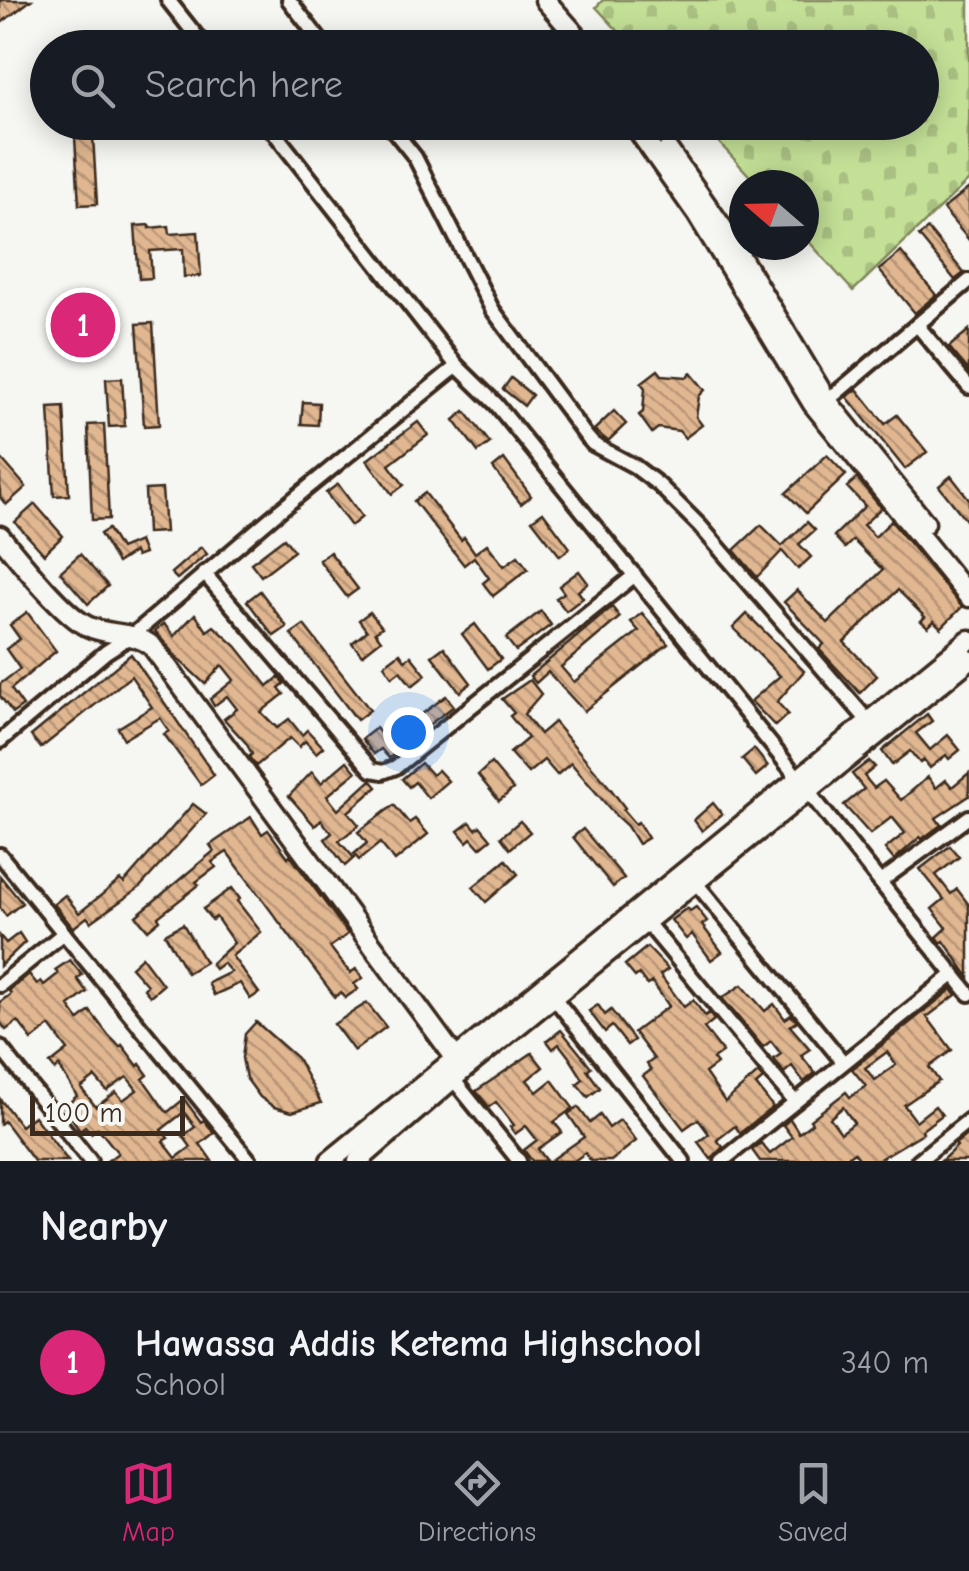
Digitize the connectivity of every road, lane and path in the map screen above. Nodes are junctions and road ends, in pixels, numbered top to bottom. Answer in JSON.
{"nodes":[{"id":1,"x":168,"y":0,"type":"edge"},
{"id":2,"x":289,"y":0,"type":"edge"},
{"id":3,"x":530,"y":0,"type":"edge"},
{"id":4,"x":545,"y":0,"type":"edge"},
{"id":5,"x":192,"y":30,"type":"edge"},
{"id":6,"x":312,"y":30,"type":"edge"},
{"id":7,"x":556,"y":30,"type":"edge"},
{"id":8,"x":571,"y":30,"type":"edge"},
{"id":9,"x":280,"y":140,"type":"edge"},
{"id":10,"x":402,"y":140,"type":"edge"},
{"id":11,"x":645,"y":140,"type":"edge"},
{"id":12,"x":661,"y":140,"type":"edge"},
{"id":13,"x":969,"y":281,"type":"edge"},
{"id":14,"x":916,"y":325,"type":"junction"},
{"id":15,"x":457,"y":366,"type":"junction"},
{"id":16,"x":969,"y":386,"type":"edge"},
{"id":17,"x":827,"y":400,"type":"junction"},
{"id":18,"x":4,"y":547,"type":"edge"},
{"id":19,"x":204,"y":574,"type":"junction"},
{"id":20,"x":635,"y":575,"type":"junction"},
{"id":21,"x":969,"y":578,"type":"edge"},
{"id":22,"x":969,"y":597,"type":"edge"},
{"id":23,"x":134,"y":634,"type":"junction"},
{"id":24,"x":969,"y":640,"type":"edge"},
{"id":25,"x":969,"y":660,"type":"edge"},
{"id":26,"x":868,"y":722,"type":"junction"},
{"id":27,"x":0,"y":742,"type":"edge"},
{"id":28,"x":803,"y":784,"type":"junction"},
{"id":29,"x":969,"y":817,"type":"edge"},
{"id":30,"x":0,"y":856,"type":"edge"},
{"id":31,"x":689,"y":875,"type":"junction"},
{"id":32,"x":880,"y":882,"type":"junction"},
{"id":33,"x":641,"y":916,"type":"junction"},
{"id":34,"x":64,"y":934,"type":"junction"},
{"id":35,"x":954,"y":974,"type":"junction"},
{"id":36,"x":0,"y":986,"type":"edge"},
{"id":37,"x":548,"y":991,"type":"junction"},
{"id":38,"x":969,"y":994,"type":"edge"},
{"id":39,"x":0,"y":1048,"type":"edge"},
{"id":40,"x":842,"y":1062,"type":"junction"},
{"id":41,"x":457,"y":1069,"type":"junction"},
{"id":42,"x":795,"y":1102,"type":"junction"},
{"id":43,"x":969,"y":1120,"type":"edge"},
{"id":44,"x":361,"y":1155,"type":"edge"},
{"id":45,"x":90,"y":1161,"type":"edge"},
{"id":46,"x":250,"y":1161,"type":"edge"},
{"id":47,"x":330,"y":1161,"type":"edge"},
{"id":48,"x":519,"y":1161,"type":"edge"},
{"id":49,"x":683,"y":1161,"type":"edge"},
{"id":50,"x":722,"y":1161,"type":"edge"},
{"id":51,"x":918,"y":1161,"type":"edge"}],
"edges":[{"from":1,"to":5,"type":"street"},
{"from":2,"to":6,"type":"street"},
{"from":3,"to":7,"type":"street"},
{"from":4,"to":8,"type":"street"},
{"from":9,"to":15,"type":"street"},
{"from":10,"to":26,"type":"street"},
{"from":11,"to":22,"type":"street"},
{"from":12,"to":17,"type":"street"},
{"from":13,"to":14,"type":"street"},
{"from":14,"to":16,"type":"street"},
{"from":14,"to":17,"type":"street"},
{"from":15,"to":19,"type":"street"},
{"from":15,"to":20,"type":"street"},
{"from":17,"to":21,"type":"street"},
{"from":18,"to":23,"type":"street"},
{"from":19,"to":20,"type":"street"},
{"from":19,"to":23,"type":"street"},
{"from":20,"to":28,"type":"street"},
{"from":23,"to":27,"type":"street"},
{"from":23,"to":41,"type":"street"},
{"from":24,"to":26,"type":"street"},
{"from":25,"to":28,"type":"street"},
{"from":26,"to":28,"type":"street"},
{"from":28,"to":31,"type":"street"},
{"from":28,"to":32,"type":"street"},
{"from":29,"to":32,"type":"street"},
{"from":30,"to":34,"type":"street"},
{"from":31,"to":33,"type":"street"},
{"from":31,"to":40,"type":"street"},
{"from":32,"to":35,"type":"street"},
{"from":33,"to":37,"type":"street"},
{"from":33,"to":42,"type":"street"},
{"from":34,"to":36,"type":"street"},
{"from":34,"to":46,"type":"street"},
{"from":35,"to":38,"type":"street"},
{"from":35,"to":40,"type":"street"},
{"from":37,"to":41,"type":"street"},
{"from":37,"to":49,"type":"street"},
{"from":39,"to":45,"type":"street"},
{"from":40,"to":42,"type":"street"},
{"from":41,"to":44,"type":"street"},
{"from":41,"to":48,"type":"street"},
{"from":42,"to":50,"type":"street"},
{"from":43,"to":51,"type":"street"},
{"from":44,"to":47,"type":"street"}]}
